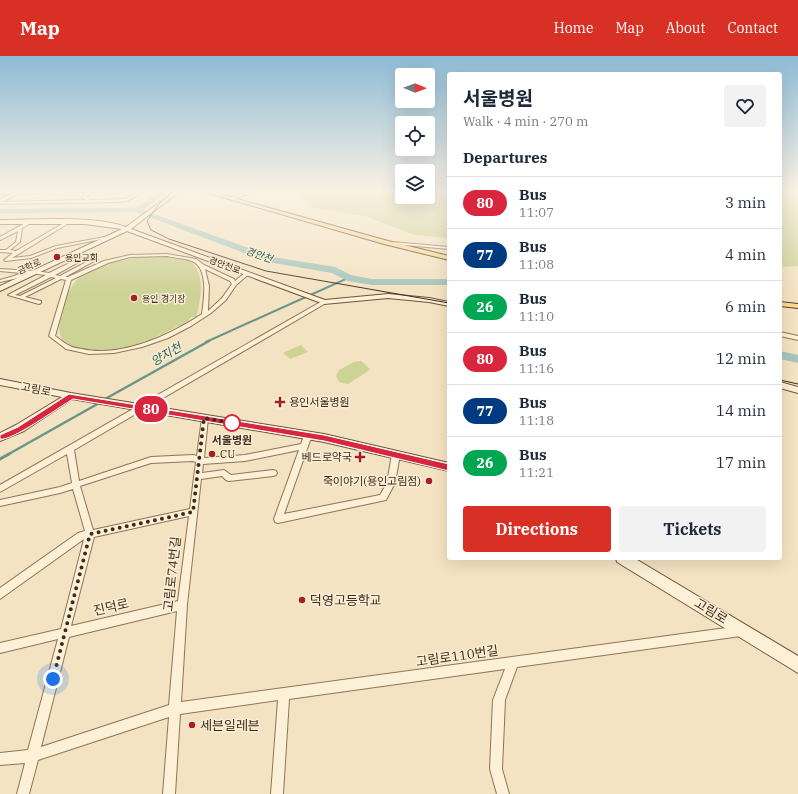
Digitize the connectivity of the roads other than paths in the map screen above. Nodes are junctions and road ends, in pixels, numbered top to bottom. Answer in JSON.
{"nodes":[{"id":1,"x":26,"y":224,"type":"edge"},
{"id":2,"x":64,"y":224,"type":"edge"},
{"id":3,"x":109,"y":224,"type":"edge"},
{"id":4,"x":134,"y":224,"type":"edge"},
{"id":5,"x":323,"y":224,"type":"edge"},
{"id":6,"x":20,"y":228,"type":"junction"},
{"id":7,"x":129,"y":228,"type":"junction"},
{"id":8,"x":110,"y":237,"type":"junction"},
{"id":9,"x":0,"y":239,"type":"edge"},
{"id":10,"x":386,"y":243,"type":"junction"},
{"id":11,"x":447,"y":248,"type":"edge"},
{"id":12,"x":447,"y":249,"type":"edge"},
{"id":13,"x":0,"y":251,"type":"edge"},
{"id":14,"x":7,"y":252,"type":"junction"},
{"id":15,"x":16,"y":252,"type":"junction"},
{"id":16,"x":447,"y":257,"type":"edge"},
{"id":17,"x":447,"y":257,"type":"edge"},
{"id":18,"x":84,"y":258,"type":"dead end"},
{"id":19,"x":6,"y":260,"type":"junction"},
{"id":20,"x":94,"y":260,"type":"dead end"},
{"id":21,"x":0,"y":264,"type":"edge"},
{"id":22,"x":202,"y":266,"type":"junction"},
{"id":23,"x":0,"y":270,"type":"edge"},
{"id":24,"x":27,"y":272,"type":"junction"},
{"id":25,"x":36,"y":272,"type":"junction"},
{"id":26,"x":247,"y":274,"type":"junction"},
{"id":27,"x":49,"y":275,"type":"junction"},
{"id":28,"x":60,"y":278,"type":"junction"},
{"id":29,"x":69,"y":279,"type":"junction"},
{"id":30,"x":0,"y":281,"type":"edge"},
{"id":31,"x":234,"y":284,"type":"junction"},
{"id":32,"x":0,"y":289,"type":"edge"},
{"id":33,"x":20,"y":297,"type":"junction"},
{"id":34,"x":39,"y":302,"type":"dead end"},
{"id":35,"x":322,"y":302,"type":"junction"},
{"id":36,"x":447,"y":304,"type":"edge"},
{"id":37,"x":782,"y":304,"type":"edge"},
{"id":38,"x":798,"y":306,"type":"edge"},
{"id":39,"x":205,"y":315,"type":"junction"},
{"id":40,"x":782,"y":334,"type":"edge"},
{"id":41,"x":798,"y":338,"type":"edge"},
{"id":42,"x":0,"y":382,"type":"edge"},
{"id":43,"x":782,"y":386,"type":"edge"},
{"id":44,"x":798,"y":390,"type":"edge"},
{"id":45,"x":71,"y":396,"type":"junction"},
{"id":46,"x":141,"y":407,"type":"junction"},
{"id":47,"x":204,"y":418,"type":"junction"},
{"id":48,"x":308,"y":435,"type":"junction"},
{"id":49,"x":0,"y":437,"type":"edge"},
{"id":50,"x":303,"y":446,"type":"junction"},
{"id":51,"x":70,"y":448,"type":"junction"},
{"id":52,"x":396,"y":454,"type":"junction"},
{"id":53,"x":199,"y":459,"type":"junction"},
{"id":54,"x":447,"y":467,"type":"edge"},
{"id":55,"x":273,"y":473,"type":"dead end"},
{"id":56,"x":197,"y":477,"type":"junction"},
{"id":57,"x":76,"y":485,"type":"junction"},
{"id":58,"x":0,"y":488,"type":"edge"},
{"id":59,"x":0,"y":503,"type":"edge"},
{"id":60,"x":193,"y":512,"type":"junction"},
{"id":61,"x":90,"y":534,"type":"junction"},
{"id":62,"x":625,"y":560,"type":"edge"},
{"id":63,"x":0,"y":594,"type":"edge"},
{"id":64,"x":182,"y":605,"type":"junction"},
{"id":65,"x":744,"y":631,"type":"junction"},
{"id":66,"x":65,"y":633,"type":"junction"},
{"id":67,"x":0,"y":648,"type":"edge"},
{"id":68,"x":513,"y":663,"type":"junction"},
{"id":69,"x":798,"y":665,"type":"edge"},
{"id":70,"x":284,"y":694,"type":"junction"},
{"id":71,"x":174,"y":709,"type":"junction"},
{"id":72,"x":33,"y":756,"type":"junction"},
{"id":73,"x":0,"y":759,"type":"edge"},
{"id":74,"x":23,"y":794,"type":"edge"},
{"id":75,"x":169,"y":794,"type":"edge"},
{"id":76,"x":278,"y":794,"type":"edge"},
{"id":77,"x":503,"y":794,"type":"edge"}],
"edges":[{"from":1,"to":6,"type":"street"},
{"from":2,"to":15,"type":"street"},
{"from":3,"to":7,"type":"street","name":"경안천로"},
{"from":4,"to":7,"type":"street","name":"금학로"},
{"from":5,"to":10,"type":"main road"},
{"from":6,"to":9,"type":"street"},
{"from":6,"to":14,"type":"street"},
{"from":7,"to":8,"type":"street","name":"금학로"},
{"from":7,"to":26,"type":"street","name":"경안천로"},
{"from":8,"to":19,"type":"street"},
{"from":8,"to":25,"type":"street","name":"금학로"},
{"from":10,"to":11,"type":"street"},
{"from":10,"to":16,"type":"main road"},
{"from":12,"to":17,"type":"street"},
{"from":13,"to":14,"type":"street"},
{"from":14,"to":15,"type":"street"},
{"from":15,"to":19,"type":"street"},
{"from":18,"to":27,"type":"street"},
{"from":19,"to":21,"type":"street"},
{"from":20,"to":28,"type":"street"},
{"from":22,"to":29,"type":"street"},
{"from":22,"to":31,"type":"street"},
{"from":22,"to":39,"type":"street"},
{"from":23,"to":24,"type":"street"},
{"from":24,"to":25,"type":"street"},
{"from":24,"to":30,"type":"street"},
{"from":25,"to":27,"type":"street"},
{"from":25,"to":32,"type":"street","name":"금학로"},
{"from":26,"to":31,"type":"street"},
{"from":26,"to":35,"type":"street","name":"경안천로"},
{"from":27,"to":28,"type":"street"},
{"from":27,"to":33,"type":"street"},
{"from":28,"to":29,"type":"street"},
{"from":28,"to":33,"type":"street"},
{"from":29,"to":39,"type":"street"},
{"from":31,"to":39,"type":"street"},
{"from":33,"to":34,"type":"street"},
{"from":35,"to":36,"type":"street","name":"경안천로"},
{"from":35,"to":46,"type":"street"},
{"from":37,"to":38,"type":"main road"},
{"from":40,"to":41,"type":"street"},
{"from":42,"to":45,"type":"street","name":"고림로"},
{"from":43,"to":44,"type":"street"},
{"from":45,"to":46,"type":"street","name":"고림로"},
{"from":45,"to":49,"type":"street","name":"고림로"},
{"from":46,"to":47,"type":"street","name":"고림로"},
{"from":46,"to":51,"type":"street"},
{"from":47,"to":48,"type":"street","name":"고림로"},
{"from":47,"to":53,"type":"street","name":"고림로74번길"},
{"from":48,"to":50,"type":"street"},
{"from":48,"to":52,"type":"street","name":"고림로"},
{"from":50,"to":52,"type":"street"},
{"from":50,"to":53,"type":"street"},
{"from":51,"to":57,"type":"street"},
{"from":51,"to":58,"type":"street"},
{"from":52,"to":54,"type":"street","name":"고림로"},
{"from":53,"to":56,"type":"street","name":"고림로74번길"},
{"from":53,"to":57,"type":"street"},
{"from":55,"to":56,"type":"street"},
{"from":56,"to":60,"type":"street","name":"고림로74번길"},
{"from":57,"to":59,"type":"street"},
{"from":57,"to":61,"type":"street"},
{"from":60,"to":61,"type":"street"},
{"from":60,"to":64,"type":"street","name":"고림로74번길"},
{"from":61,"to":63,"type":"street"},
{"from":61,"to":66,"type":"street"},
{"from":62,"to":65,"type":"street","name":"고림로"},
{"from":64,"to":66,"type":"street","name":"진덕로"},
{"from":64,"to":71,"type":"street","name":"고림로74번길"},
{"from":65,"to":68,"type":"street","name":"고림로110번길"},
{"from":65,"to":69,"type":"street","name":"고림로"},
{"from":66,"to":67,"type":"street","name":"진덕로"},
{"from":66,"to":72,"type":"street"},
{"from":68,"to":70,"type":"street","name":"고림로110번길"},
{"from":68,"to":77,"type":"street"},
{"from":70,"to":71,"type":"street","name":"고림로110번길"},
{"from":70,"to":76,"type":"street"},
{"from":71,"to":72,"type":"street"},
{"from":71,"to":75,"type":"street","name":"고림로74번길"},
{"from":72,"to":73,"type":"street"},
{"from":72,"to":74,"type":"street"}]}
